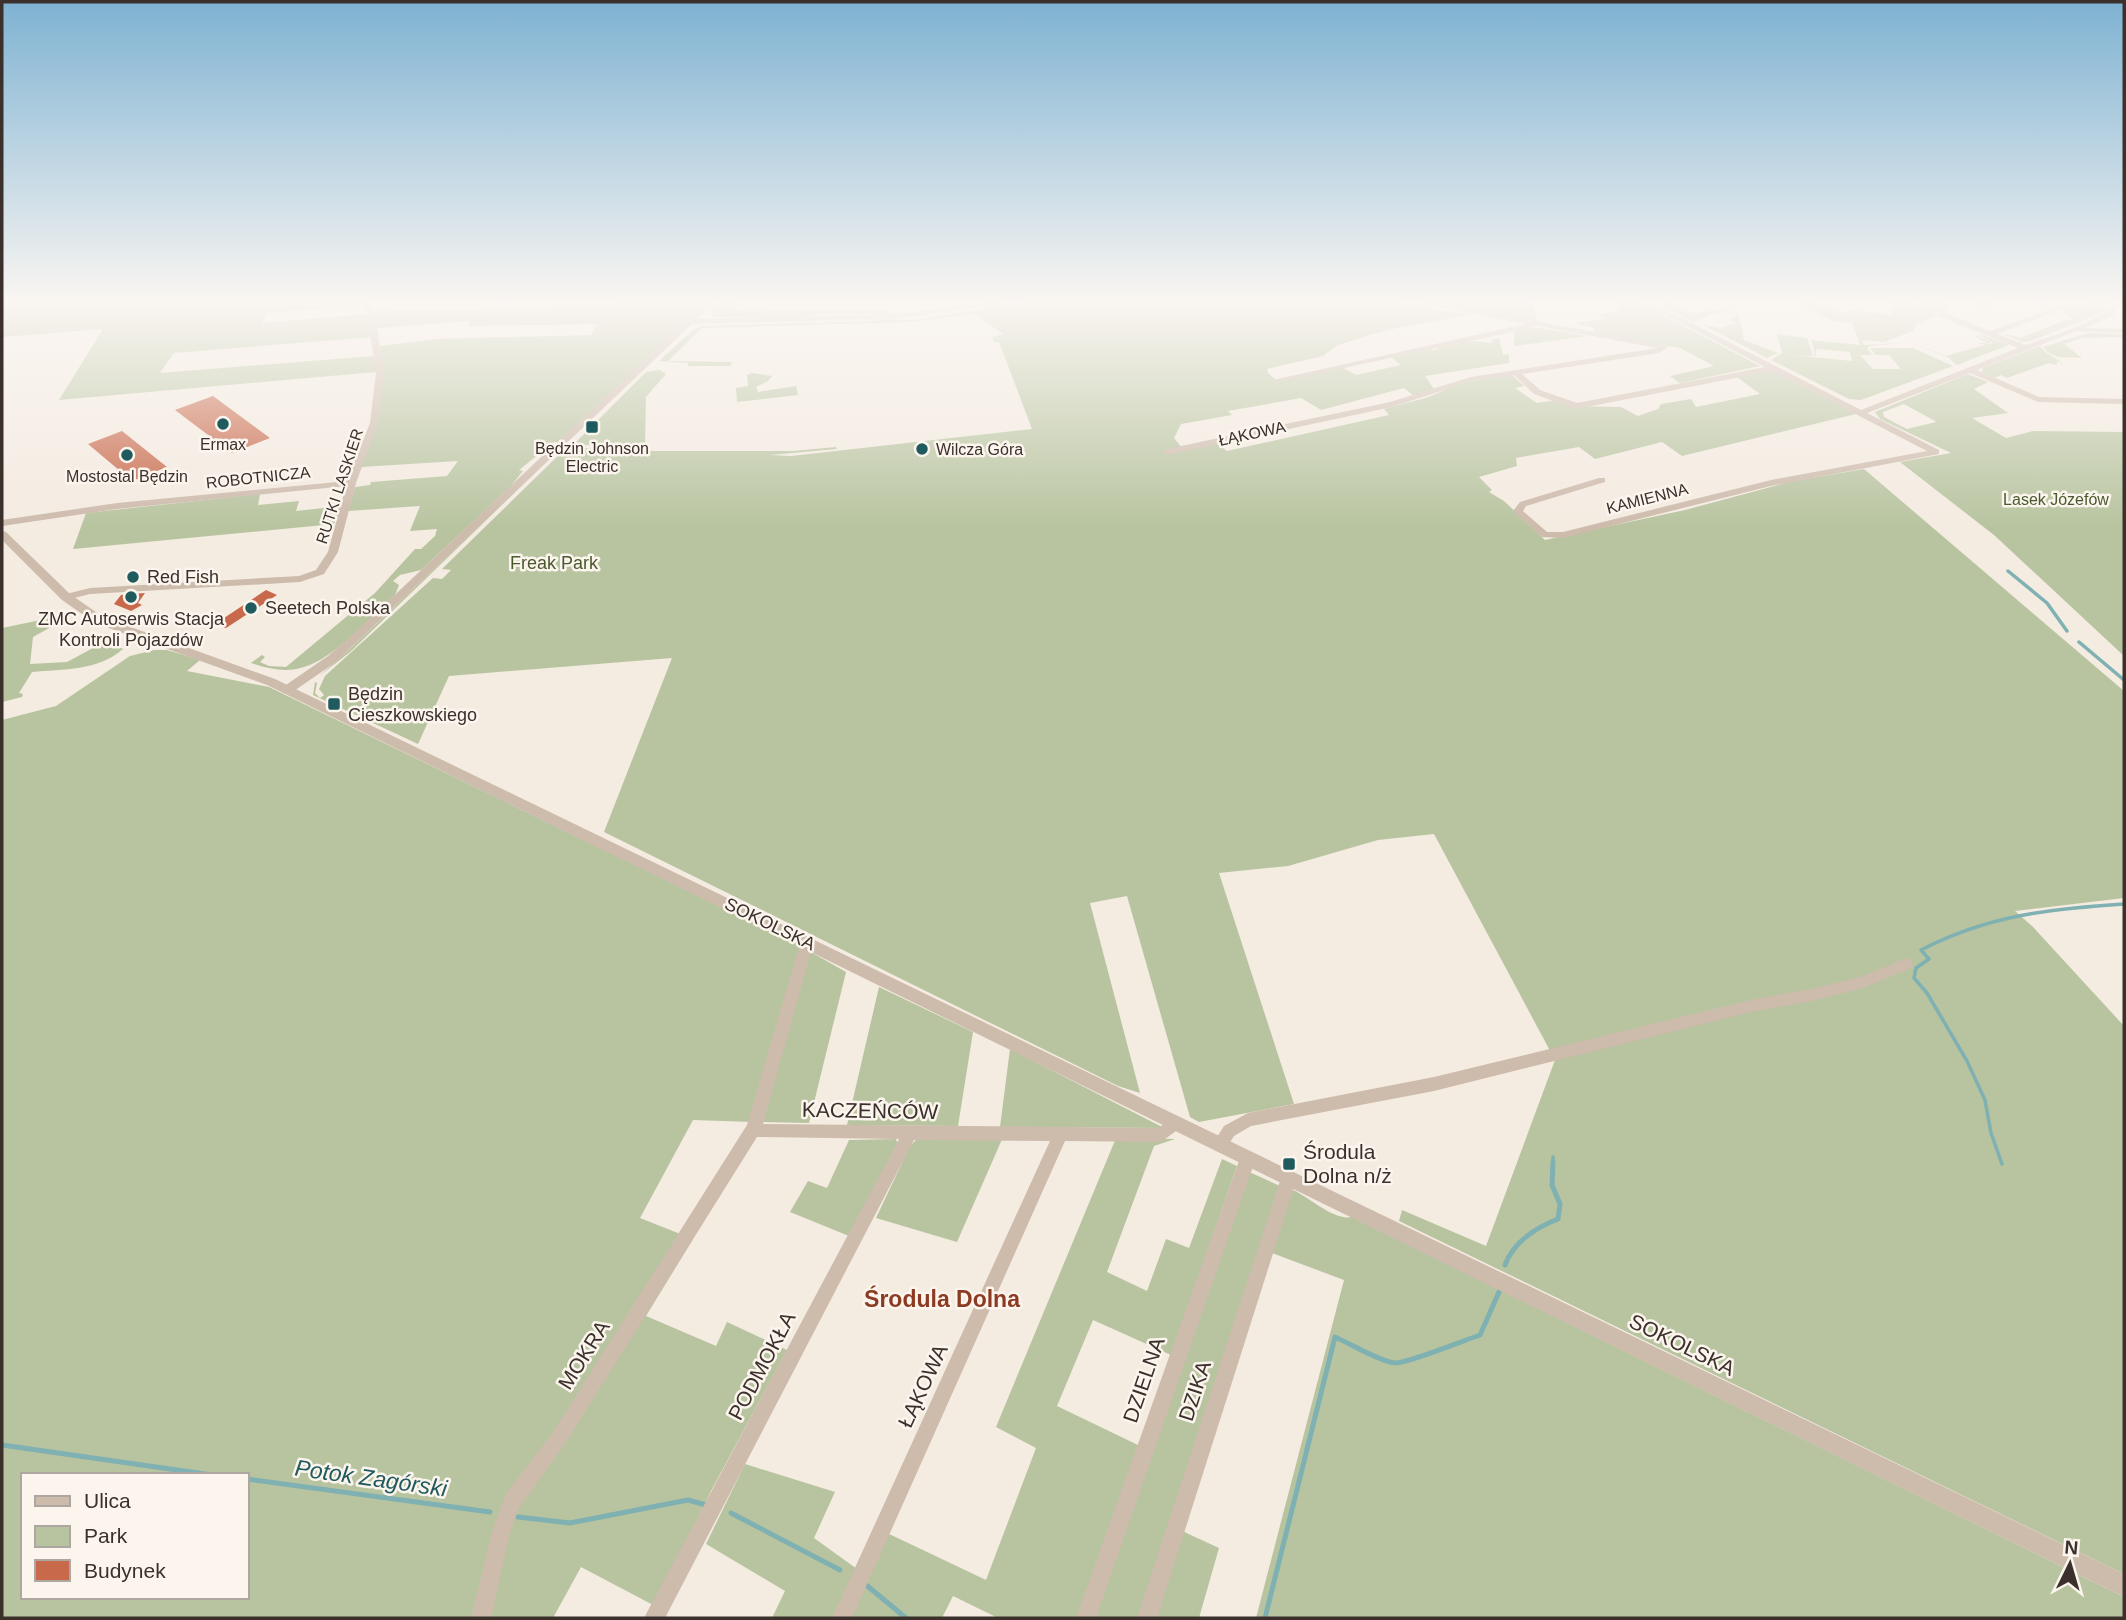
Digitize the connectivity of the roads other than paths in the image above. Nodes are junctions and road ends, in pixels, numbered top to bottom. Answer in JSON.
{"nodes":[{"id":1,"x":380,"y":377,"type":"edge"},
{"id":2,"x":633,"y":377,"type":"edge"},
{"id":3,"x":1293,"y":377,"type":"edge"},
{"id":4,"x":1487,"y":377,"type":"edge"},
{"id":5,"x":1520,"y":377,"type":"edge"},
{"id":6,"x":1721,"y":377,"type":"edge"},
{"id":7,"x":1790,"y":377,"type":"edge"},
{"id":8,"x":1953,"y":377,"type":"edge"},
{"id":9,"x":1985,"y":377,"type":"edge"},
{"id":10,"x":1277,"y":380,"type":"dead end"},
{"id":11,"x":2124,"y":402,"type":"edge"},
{"id":12,"x":1860,"y":413,"type":"junction"},
{"id":13,"x":1167,"y":452,"type":"dead end"},
{"id":14,"x":1602,"y":480,"type":"dead end"},
{"id":15,"x":351,"y":483,"type":"junction"},
{"id":16,"x":2,"y":523,"type":"edge"},
{"id":17,"x":2,"y":534,"type":"edge"},
{"id":18,"x":66,"y":597,"type":"junction"},
{"id":19,"x":287,"y":690,"type":"junction"},
{"id":20,"x":810,"y":944,"type":"junction"},
{"id":21,"x":1906,"y":964,"type":"dead end"},
{"id":22,"x":1175,"y":1124,"type":"junction"},
{"id":23,"x":754,"y":1128,"type":"junction"},
{"id":24,"x":907,"y":1133,"type":"junction"},
{"id":25,"x":1061,"y":1134,"type":"junction"},
{"id":26,"x":1220,"y":1145,"type":"junction"},
{"id":27,"x":1248,"y":1158,"type":"junction"},
{"id":28,"x":1289,"y":1178,"type":"junction"},
{"id":29,"x":2124,"y":1586,"type":"edge"},
{"id":30,"x":481,"y":1618,"type":"edge"},
{"id":31,"x":654,"y":1618,"type":"edge"},
{"id":32,"x":842,"y":1618,"type":"edge"},
{"id":33,"x":1086,"y":1618,"type":"edge"},
{"id":34,"x":1147,"y":1618,"type":"edge"}],
"edges":[{"from":1,"to":15,"type":"street","name":"RUTKI LASKIER"},
{"from":2,"to":19,"type":"street"},
{"from":3,"to":10,"type":"street"},
{"from":4,"to":13,"type":"street","name":"ŁĄKOWA"},
{"from":5,"to":6,"type":"street"},
{"from":7,"to":12,"type":"street"},
{"from":8,"to":12,"type":"street"},
{"from":9,"to":11,"type":"street"},
{"from":12,"to":14,"type":"street","name":"KAMIENNA"},
{"from":15,"to":16,"type":"street","name":"ROBOTNICZA"},
{"from":15,"to":18,"type":"street","name":"RUTKI LASKIER"},
{"from":17,"to":18,"type":"street","name":"SOKOLSKA"},
{"from":18,"to":19,"type":"street","name":"SOKOLSKA"},
{"from":19,"to":20,"type":"street","name":"SOKOLSKA"},
{"from":20,"to":22,"type":"street","name":"SOKOLSKA"},
{"from":20,"to":23,"type":"street"},
{"from":21,"to":26,"type":"street"},
{"from":22,"to":25,"type":"street","name":"KACZEŃCÓW"},
{"from":22,"to":26,"type":"street","name":"SOKOLSKA"},
{"from":23,"to":24,"type":"street","name":"KACZEŃCÓW"},
{"from":23,"to":30,"type":"street","name":"MOKRA"},
{"from":24,"to":25,"type":"street","name":"KACZEŃCÓW"},
{"from":24,"to":31,"type":"street","name":"PODMOKŁA"},
{"from":25,"to":32,"type":"street","name":"ŁĄKOWA"},
{"from":26,"to":27,"type":"street","name":"SOKOLSKA"},
{"from":27,"to":28,"type":"street","name":"SOKOLSKA"},
{"from":27,"to":33,"type":"street","name":"DZIELNA"},
{"from":28,"to":29,"type":"street","name":"SOKOLSKA"},
{"from":28,"to":34,"type":"street","name":"DZIKA"}]}
